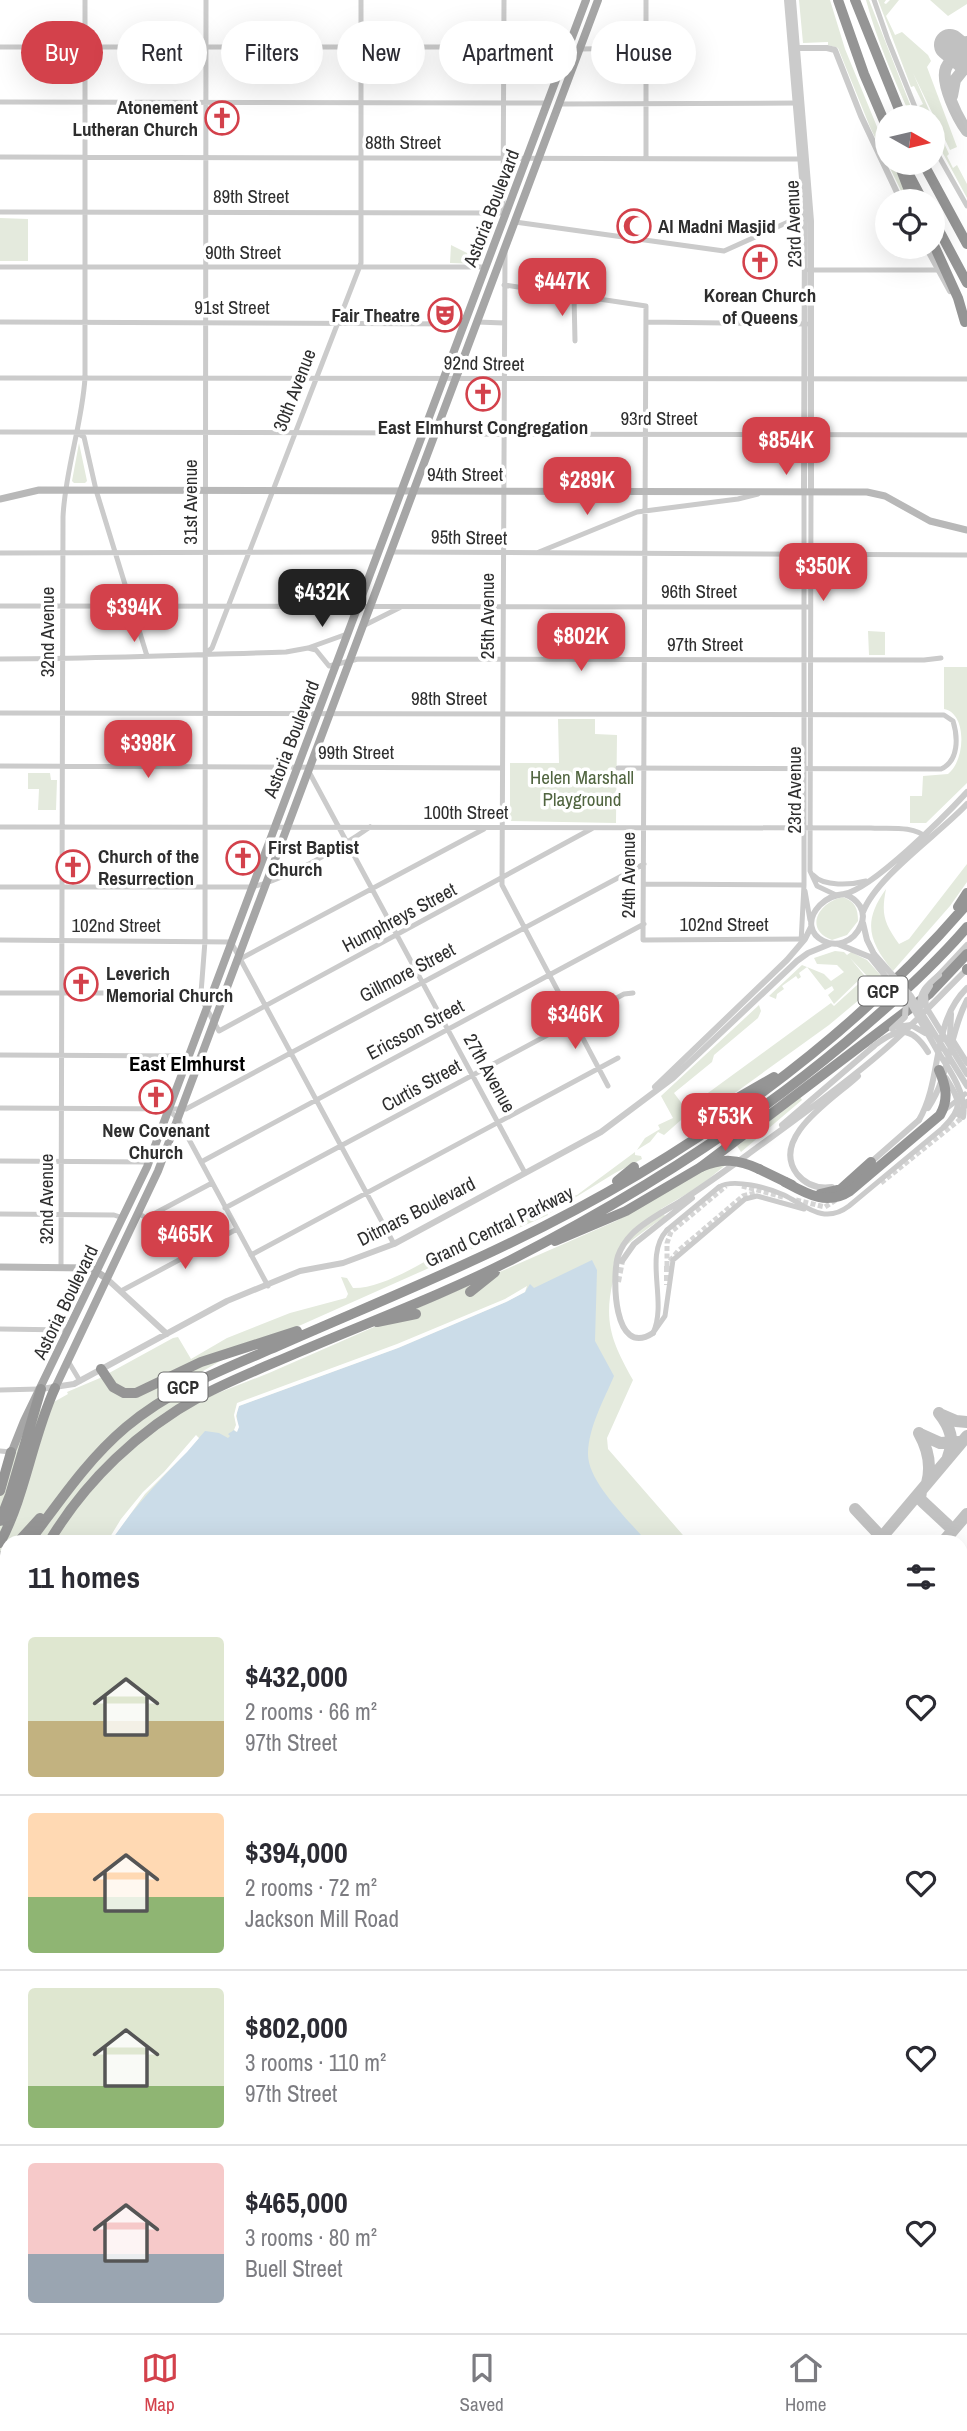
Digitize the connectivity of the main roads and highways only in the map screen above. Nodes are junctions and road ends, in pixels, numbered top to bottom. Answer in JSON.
{"nodes":[{"id":1,"x":586,"y":0,"type":"edge"},
{"id":2,"x":598,"y":0,"type":"edge"},
{"id":3,"x":838,"y":0,"type":"edge"},
{"id":4,"x":855,"y":0,"type":"edge"},
{"id":5,"x":862,"y":0,"type":"edge"},
{"id":6,"x":869,"y":35,"type":"junction"},
{"id":7,"x":877,"y":105,"type":"edge"},
{"id":8,"x":897,"y":105,"type":"edge"},
{"id":9,"x":930,"y":175,"type":"edge"},
{"id":10,"x":945,"y":242,"type":"edge"},
{"id":11,"x":967,"y":244,"type":"edge"},
{"id":12,"x":940,"y":259,"type":"edge"},
{"id":13,"x":967,"y":283,"type":"edge"},
{"id":14,"x":966,"y":325,"type":"edge"},
{"id":15,"x":401,"y":490,"type":"junction"},
{"id":16,"x":415,"y":490,"type":"junction"},
{"id":17,"x":0,"y":499,"type":"edge"},
{"id":18,"x":940,"y":524,"type":"junction"},
{"id":19,"x":967,"y":524,"type":"edge"},
{"id":20,"x":967,"y":530,"type":"edge"},
{"id":21,"x":306,"y":769,"type":"junction"},
{"id":22,"x":259,"y":886,"type":"junction"},
{"id":23,"x":967,"y":893,"type":"edge"},
{"id":24,"x":967,"y":904,"type":"edge"},
{"id":25,"x":967,"y":927,"type":"edge"},
{"id":26,"x":934,"y":943,"type":"junction"},
{"id":27,"x":967,"y":954,"type":"edge"},
{"id":28,"x":790,"y":1069,"type":"junction"},
{"id":29,"x":939,"y":1070,"type":"road end"},
{"id":30,"x":708,"y":1115,"type":"dead end"},
{"id":31,"x":871,"y":1162,"type":"road end"},
{"id":32,"x":634,"y":1167,"type":"dead end"},
{"id":33,"x":701,"y":1167,"type":"junction"},
{"id":34,"x":785,"y":1182,"type":"junction"},
{"id":35,"x":601,"y":1196,"type":"junction"},
{"id":36,"x":528,"y":1250,"type":"junction"},
{"id":37,"x":512,"y":1259,"type":"junction"},
{"id":38,"x":0,"y":1267,"type":"edge"},
{"id":39,"x":96,"y":1271,"type":"junction"},
{"id":40,"x":106,"y":1278,"type":"junction"},
{"id":41,"x":470,"y":1292,"type":"dead end"},
{"id":42,"x":416,"y":1314,"type":"dead end"},
{"id":43,"x":366,"y":1323,"type":"junction"},
{"id":44,"x":325,"y":1324,"type":"junction"},
{"id":45,"x":101,"y":1369,"type":"road end"},
{"id":46,"x":55,"y":1388,"type":"joint"},
{"id":47,"x":41,"y":1389,"type":"junction"},
{"id":48,"x":11,"y":1451,"type":"junction"},
{"id":49,"x":124,"y":1451,"type":"junction"},
{"id":50,"x":0,"y":1478,"type":"edge"},
{"id":51,"x":66,"y":1489,"type":"junction"},
{"id":52,"x":0,"y":1491,"type":"edge"},
{"id":53,"x":0,"y":1521,"type":"edge"},
{"id":54,"x":4,"y":1535,"type":"edge"},
{"id":55,"x":24,"y":1535,"type":"edge"},
{"id":56,"x":34,"y":1535,"type":"edge"},
{"id":57,"x":53,"y":1535,"type":"edge"},
{"id":58,"x":60,"y":1535,"type":"edge"}],
"edges":[{"from":1,"to":15,"type":"main road","name":"Astoria Boulevard"},
{"from":2,"to":16,"type":"main road","name":"Astoria Boulevard"},
{"from":3,"to":7,"type":"highway"},
{"from":4,"to":6,"type":"highway"},
{"from":5,"to":6,"type":"highway"},
{"from":6,"to":8,"type":"highway"},
{"from":9,"to":11,"type":"highway"},
{"from":10,"to":13,"type":"highway"},
{"from":12,"to":14,"type":"highway"},
{"from":15,"to":16,"type":"main road","name":"94th Street"},
{"from":15,"to":17,"type":"main road","name":"94th Street"},
{"from":15,"to":21,"type":"main road","name":"Astoria Boulevard"},
{"from":16,"to":18,"type":"main road","name":"94th Street"},
{"from":16,"to":21,"type":"main road","name":"Astoria Boulevard"},
{"from":18,"to":19,"type":"main road","name":"94th Street"},
{"from":18,"to":20,"type":"main road","name":"94th Street"},
{"from":21,"to":22,"type":"main road","name":"Astoria Boulevard"},
{"from":21,"to":22,"type":"main road","name":"Astoria Boulevard"},
{"from":22,"to":39,"type":"main road","name":"Astoria Boulevard"},
{"from":22,"to":40,"type":"main road","name":"Astoria Boulevard"},
{"from":23,"to":26,"type":"highway"},
{"from":24,"to":26,"type":"highway","name":"Grand Central Parkway","number":"GCP"},
{"from":25,"to":36,"type":"highway","name":"Grand Central Parkway","number":"GCP"},
{"from":26,"to":28,"type":"highway","name":"Grand Central Parkway","number":"GCP"},
{"from":27,"to":33,"type":"highway"},
{"from":28,"to":30,"type":"highway"},
{"from":28,"to":35,"type":"highway","name":"Grand Central Parkway","number":"GCP"},
{"from":29,"to":34,"type":"highway","bridge":true},
{"from":31,"to":34,"type":"highway","bridge":true},
{"from":32,"to":35,"type":"highway"},
{"from":33,"to":34,"type":"highway","bridge":true},
{"from":33,"to":36,"type":"highway"},
{"from":35,"to":44,"type":"highway","name":"Grand Central Parkway","number":"GCP"},
{"from":36,"to":37,"type":"highway","name":"Grand Central Parkway","number":"GCP"},
{"from":37,"to":41,"type":"highway"},
{"from":37,"to":43,"type":"highway","name":"Grand Central Parkway","number":"GCP"},
{"from":38,"to":39,"type":"main road"},
{"from":39,"to":40,"type":"main road"},
{"from":39,"to":47,"type":"main road","name":"Astoria Boulevard"},
{"from":40,"to":46,"type":"main road","name":"Astoria Boulevard"},
{"from":42,"to":43,"type":"highway"},
{"from":43,"to":49,"type":"highway","name":"Grand Central Parkway","number":"GCP"},
{"from":44,"to":45,"type":"highway"},
{"from":44,"to":51,"type":"highway","name":"Grand Central Parkway","number":"GCP"},
{"from":46,"to":54,"type":"highway"},
{"from":47,"to":48,"type":"main road","name":"Astoria Boulevard"},
{"from":47,"to":53,"type":"highway"},
{"from":48,"to":50,"type":"main road","name":"Astoria Boulevard"},
{"from":48,"to":52,"type":"highway"},
{"from":49,"to":57,"type":"highway","name":"Grand Central Parkway","number":"GCP"},
{"from":49,"to":58,"type":"highway","name":"Grand Central Parkway","number":"GCP"},
{"from":51,"to":55,"type":"highway"},
{"from":51,"to":56,"type":"highway","name":"Grand Central Parkway","number":"GCP"}]}
